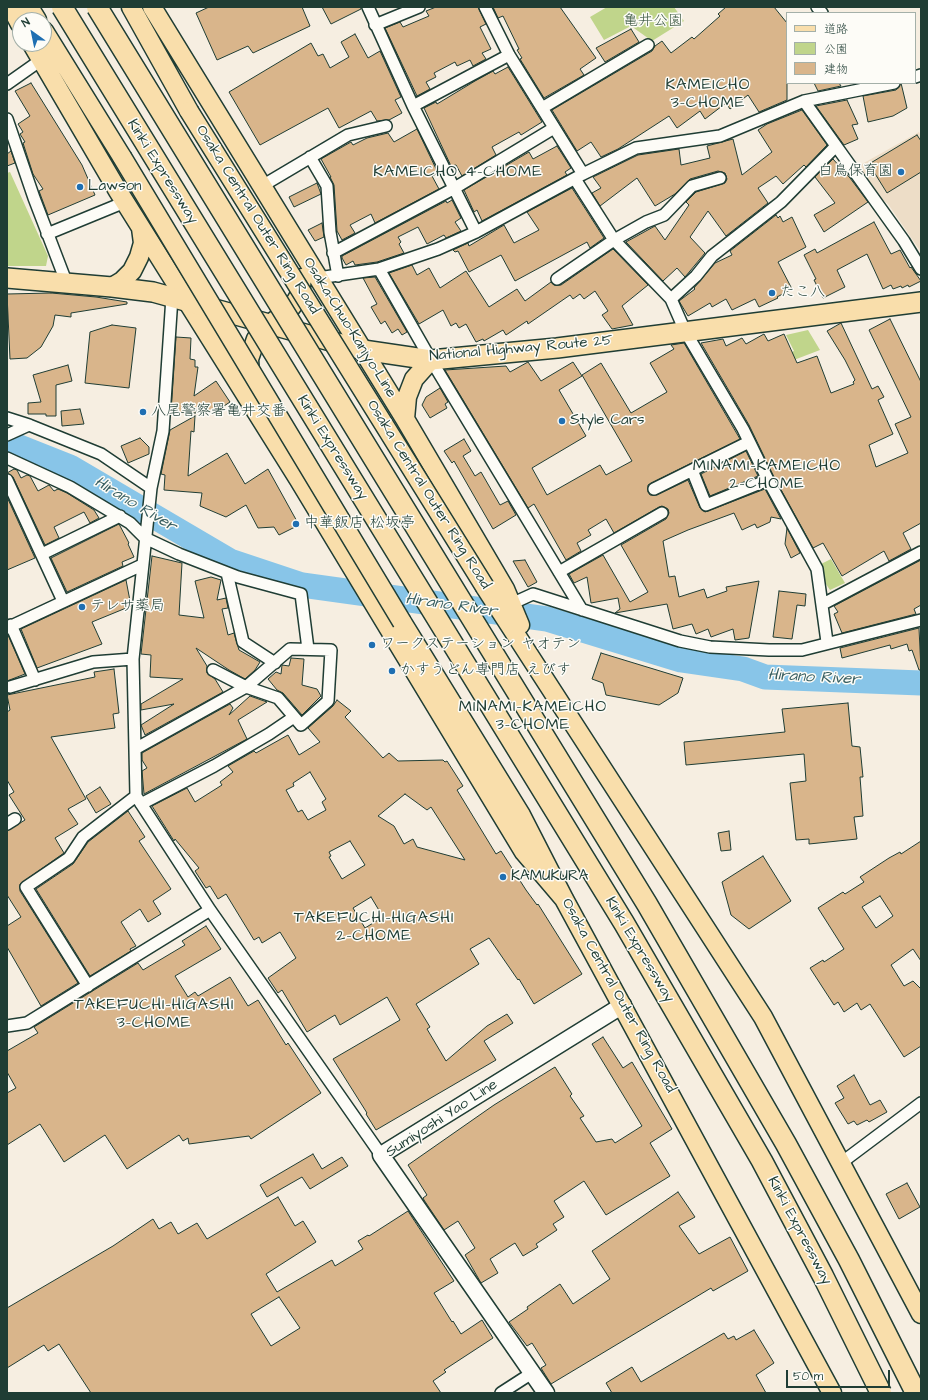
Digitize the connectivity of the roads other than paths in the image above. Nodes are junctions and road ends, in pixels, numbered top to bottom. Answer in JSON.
{"nodes":[{"id":1,"x":62,"y":7,"type":"edge"},
{"id":2,"x":97,"y":7,"type":"edge"},
{"id":3,"x":131,"y":7,"type":"edge"},
{"id":4,"x":152,"y":7,"type":"edge"},
{"id":5,"x":368,"y":7,"type":"edge"},
{"id":6,"x":419,"y":7,"type":"edge"},
{"id":7,"x":485,"y":7,"type":"edge"},
{"id":8,"x":375,"y":25,"type":"junction"},
{"id":9,"x":52,"y":44,"type":"edge"},
{"id":10,"x":648,"y":45,"type":"dead end"},
{"id":11,"x":36,"y":52,"type":"edge"},
{"id":12,"x":509,"y":55,"type":"junction"},
{"id":13,"x":41,"y":60,"type":"junction"},
{"id":14,"x":7,"y":84,"type":"edge"},
{"id":15,"x":886,"y":84,"type":"edge"},
{"id":16,"x":804,"y":101,"type":"junction"},
{"id":17,"x":413,"y":106,"type":"junction"},
{"id":18,"x":542,"y":108,"type":"junction"},
{"id":19,"x":7,"y":119,"type":"edge"},
{"id":20,"x":386,"y":126,"type":"dead end"},
{"id":21,"x":554,"y":128,"type":"junction"},
{"id":22,"x":835,"y":147,"type":"junction"},
{"id":23,"x":310,"y":157,"type":"junction"},
{"id":24,"x":579,"y":177,"type":"junction"},
{"id":25,"x":720,"y":178,"type":"dead end"},
{"id":26,"x":262,"y":186,"type":"junction"},
{"id":27,"x":453,"y":189,"type":"junction"},
{"id":28,"x":125,"y":202,"type":"junction"},
{"id":29,"x":276,"y":210,"type":"junction"},
{"id":30,"x":141,"y":227,"type":"junction"},
{"id":31,"x":476,"y":232,"type":"junction"},
{"id":32,"x":47,"y":234,"type":"junction"},
{"id":33,"x":614,"y":240,"type":"junction"},
{"id":34,"x":333,"y":253,"type":"junction"},
{"id":35,"x":379,"y":269,"type":"junction"},
{"id":36,"x":921,"y":269,"type":"edge"},
{"id":37,"x":338,"y":276,"type":"junction"},
{"id":38,"x":7,"y":278,"type":"edge"},
{"id":39,"x":318,"y":278,"type":"junction"},
{"id":40,"x":557,"y":280,"type":"dead end"},
{"id":41,"x":67,"y":284,"type":"junction"},
{"id":42,"x":112,"y":287,"type":"junction"},
{"id":43,"x":179,"y":298,"type":"junction"},
{"id":44,"x":670,"y":299,"type":"junction"},
{"id":45,"x":921,"y":302,"type":"edge"},
{"id":46,"x":270,"y":324,"type":"junction"},
{"id":47,"x":685,"y":331,"type":"junction"},
{"id":48,"x":363,"y":350,"type":"junction"},
{"id":49,"x":431,"y":360,"type":"junction"},
{"id":50,"x":7,"y":418,"type":"edge"},
{"id":51,"x":405,"y":419,"type":"junction"},
{"id":52,"x":261,"y":421,"type":"junction"},
{"id":53,"x":30,"y":425,"type":"junction"},
{"id":54,"x":7,"y":435,"type":"edge"},
{"id":55,"x":750,"y":442,"type":"junction"},
{"id":56,"x":7,"y":458,"type":"edge"},
{"id":57,"x":692,"y":470,"type":"junction"},
{"id":58,"x":7,"y":480,"type":"edge"},
{"id":59,"x":768,"y":480,"type":"junction"},
{"id":60,"x":151,"y":488,"type":"junction"},
{"id":61,"x":654,"y":489,"type":"dead end"},
{"id":62,"x":662,"y":513,"type":"dead end"},
{"id":63,"x":120,"y":516,"type":"junction"},
{"id":64,"x":145,"y":538,"type":"junction"},
{"id":65,"x":921,"y":552,"type":"edge"},
{"id":66,"x":42,"y":554,"type":"junction"},
{"id":67,"x":142,"y":565,"type":"junction"},
{"id":68,"x":559,"y":572,"type":"junction"},
{"id":69,"x":227,"y":573,"type":"junction"},
{"id":70,"x":63,"y":601,"type":"junction"},
{"id":71,"x":511,"y":604,"type":"junction"},
{"id":72,"x":823,"y":604,"type":"junction"},
{"id":73,"x":582,"y":610,"type":"junction"},
{"id":74,"x":921,"y":620,"type":"edge"},
{"id":75,"x":9,"y":626,"type":"edge"},
{"id":76,"x":827,"y":642,"type":"junction"},
{"id":77,"x":308,"y":649,"type":"junction"},
{"id":78,"x":532,"y":658,"type":"junction"},
{"id":79,"x":133,"y":659,"type":"junction"},
{"id":80,"x":275,"y":663,"type":"junction"},
{"id":81,"x":213,"y":670,"type":"dead end"},
{"id":82,"x":35,"y":680,"type":"junction"},
{"id":83,"x":246,"y":686,"type":"junction"},
{"id":84,"x":10,"y":687,"type":"dead end"},
{"id":85,"x":294,"y":717,"type":"junction"},
{"id":86,"x":135,"y":749,"type":"junction"},
{"id":87,"x":138,"y":800,"type":"junction"},
{"id":88,"x":564,"y":899,"type":"junction"},
{"id":89,"x":210,"y":910,"type":"junction"},
{"id":90,"x":88,"y":986,"type":"junction"},
{"id":91,"x":623,"y":1005,"type":"junction"},
{"id":92,"x":7,"y":1026,"type":"edge"},
{"id":93,"x":921,"y":1103,"type":"edge"},
{"id":94,"x":381,"y":1155,"type":"junction"},
{"id":95,"x":841,"y":1163,"type":"junction"},
{"id":96,"x":921,"y":1314,"type":"edge"},
{"id":97,"x":532,"y":1373,"type":"junction"},
{"id":98,"x":501,"y":1393,"type":"edge"},
{"id":99,"x":546,"y":1393,"type":"edge"},
{"id":100,"x":832,"y":1393,"type":"edge"},
{"id":101,"x":881,"y":1393,"type":"edge"},
{"id":102,"x":916,"y":1393,"type":"edge"}],
"edges":[{"from":1,"to":101,"type":"highway","name":"Kinki Expressway","bridge":true},
{"from":2,"to":102,"type":"highway","name":"Kinki Expressway","bridge":true},
{"from":3,"to":78,"type":"main road","name":"Osaka Central Outer Ring Road","bridge":true},
{"from":4,"to":26,"type":"main road","name":"Osaka-Chuo-Kanjyo-Line"},
{"from":5,"to":8,"type":"street"},
{"from":6,"to":8,"type":"street"},
{"from":7,"to":12,"type":"street"},
{"from":8,"to":17,"type":"street"},
{"from":9,"to":88,"type":"main road","name":"Osaka Central Outer Ring Road","bridge":true},
{"from":10,"to":18,"type":"street"},
{"from":11,"to":13,"type":"main road"},
{"from":12,"to":17,"type":"street"},
{"from":12,"to":18,"type":"street"},
{"from":13,"to":14,"type":"street"},
{"from":13,"to":28,"type":"main road"},
{"from":15,"to":16,"type":"street"},
{"from":16,"to":22,"type":"street"},
{"from":16,"to":24,"type":"street"},
{"from":17,"to":27,"type":"street"},
{"from":18,"to":21,"type":"street"},
{"from":19,"to":32,"type":"street"},
{"from":20,"to":23,"type":"street"},
{"from":21,"to":24,"type":"street"},
{"from":21,"to":27,"type":"street"},
{"from":22,"to":36,"type":"street"},
{"from":22,"to":44,"type":"street"},
{"from":23,"to":26,"type":"street"},
{"from":23,"to":34,"type":"street"},
{"from":24,"to":31,"type":"street"},
{"from":24,"to":33,"type":"street"},
{"from":25,"to":33,"type":"street"},
{"from":26,"to":29,"type":"main road","name":"Osaka-Chuo-Kanjyo-Line"},
{"from":27,"to":31,"type":"street"},
{"from":27,"to":34,"type":"street"},
{"from":28,"to":30,"type":"main road"},
{"from":28,"to":32,"type":"street"},
{"from":29,"to":39,"type":"main road","name":"Osaka-Chuo-Kanjyo-Line"},
{"from":29,"to":46,"type":"main road"},
{"from":30,"to":42,"type":"main road"},
{"from":30,"to":43,"type":"main road"},
{"from":31,"to":35,"type":"street"},
{"from":32,"to":41,"type":"street"},
{"from":33,"to":40,"type":"street"},
{"from":33,"to":44,"type":"street"},
{"from":34,"to":37,"type":"street"},
{"from":35,"to":37,"type":"street"},
{"from":35,"to":49,"type":"street"},
{"from":37,"to":39,"type":"street"},
{"from":38,"to":41,"type":"highway","name":"National Highway Route 25"},
{"from":39,"to":48,"type":"main road","name":"Osaka-Chuo-Kanjyo-Line"},
{"from":41,"to":42,"type":"highway","name":"National Highway Route 25"},
{"from":42,"to":43,"type":"highway","name":"National Highway Route 25"},
{"from":43,"to":46,"type":"highway","name":"National Highway Route 25"},
{"from":43,"to":52,"type":"main road"},
{"from":43,"to":60,"type":"street"},
{"from":44,"to":47,"type":"street"},
{"from":45,"to":47,"type":"highway","name":"National Highway Route 25"},
{"from":46,"to":48,"type":"highway","name":"National Highway Route 25"},
{"from":46,"to":52,"type":"main road"},
{"from":47,"to":49,"type":"highway","name":"National Highway Route 25"},
{"from":47,"to":55,"type":"street"},
{"from":48,"to":49,"type":"highway","name":"National Highway Route 25"},
{"from":48,"to":51,"type":"main road","name":"Osaka-Chuo-Kanjyo-Line"},
{"from":49,"to":51,"type":"main road"},
{"from":49,"to":68,"type":"street"},
{"from":50,"to":53,"type":"street"},
{"from":51,"to":71,"type":"main road","name":"Osaka-Chuo-Kanjyo-Line"},
{"from":52,"to":88,"type":"main road"},
{"from":53,"to":54,"type":"street"},
{"from":53,"to":60,"type":"street"},
{"from":55,"to":57,"type":"street"},
{"from":55,"to":59,"type":"street"},
{"from":56,"to":63,"type":"street"},
{"from":57,"to":59,"type":"street"},
{"from":57,"to":61,"type":"street"},
{"from":58,"to":66,"type":"street"},
{"from":59,"to":72,"type":"street"},
{"from":60,"to":64,"type":"street"},
{"from":62,"to":68,"type":"street"},
{"from":63,"to":64,"type":"street"},
{"from":63,"to":66,"type":"street"},
{"from":64,"to":67,"type":"street"},
{"from":64,"to":69,"type":"street"},
{"from":65,"to":72,"type":"street"},
{"from":66,"to":70,"type":"street"},
{"from":67,"to":70,"type":"street"},
{"from":67,"to":79,"type":"street"},
{"from":68,"to":73,"type":"street"},
{"from":69,"to":77,"type":"street"},
{"from":69,"to":80,"type":"street"},
{"from":70,"to":75,"type":"street"},
{"from":71,"to":73,"type":"street"},
{"from":71,"to":78,"type":"main road","name":"Osaka-Chuo-Kanjyo-Line"},
{"from":72,"to":76,"type":"street"},
{"from":73,"to":76,"type":"street"},
{"from":74,"to":76,"type":"street"},
{"from":75,"to":82,"type":"street"},
{"from":77,"to":80,"type":"street"},
{"from":77,"to":85,"type":"street"},
{"from":78,"to":95,"type":"main road","name":"Osaka Central Outer Ring Road"},
{"from":79,"to":82,"type":"street"},
{"from":79,"to":86,"type":"street"},
{"from":80,"to":83,"type":"street"},
{"from":81,"to":83,"type":"street"},
{"from":82,"to":84,"type":"street"},
{"from":83,"to":85,"type":"street"},
{"from":83,"to":86,"type":"street"},
{"from":85,"to":87,"type":"street"},
{"from":86,"to":87,"type":"street"},
{"from":87,"to":89,"type":"street"},
{"from":87,"to":90,"type":"street"},
{"from":88,"to":91,"type":"main road","name":"Osaka Central Outer Ring Road"},
{"from":89,"to":90,"type":"street"},
{"from":89,"to":94,"type":"street"},
{"from":90,"to":92,"type":"street"},
{"from":91,"to":94,"type":"main road","name":"Sumiyoshi Yao Line"},
{"from":91,"to":100,"type":"main road","name":"Osaka Central Outer Ring Road"},
{"from":93,"to":95,"type":"street"},
{"from":94,"to":97,"type":"main road","name":"Sumiyoshi Yao Line"},
{"from":95,"to":96,"type":"main road","name":"Osaka Central Outer Ring Road"},
{"from":97,"to":98,"type":"street"},
{"from":97,"to":99,"type":"main road","name":"Sumiyoshi Yao Line"}]}
